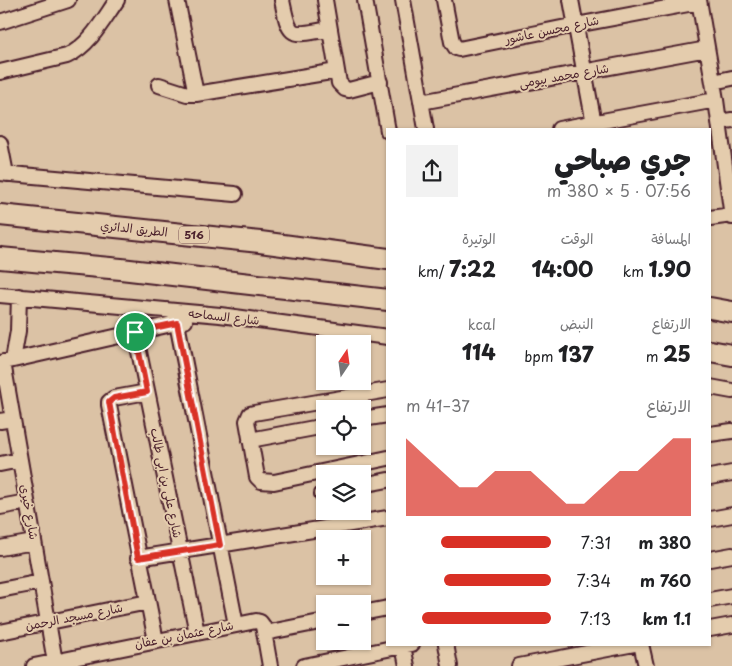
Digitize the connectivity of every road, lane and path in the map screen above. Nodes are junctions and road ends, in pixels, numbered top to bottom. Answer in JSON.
{"nodes":[{"id":1,"x":68,"y":0,"type":"edge"},
{"id":2,"x":118,"y":0,"type":"edge"},
{"id":3,"x":177,"y":0,"type":"edge"},
{"id":4,"x":282,"y":0,"type":"edge"},
{"id":5,"x":325,"y":0,"type":"edge"},
{"id":6,"x":365,"y":0,"type":"edge"},
{"id":7,"x":402,"y":0,"type":"edge"},
{"id":8,"x":444,"y":0,"type":"edge"},
{"id":9,"x":571,"y":0,"type":"edge"},
{"id":10,"x":699,"y":1,"type":"edge"},
{"id":11,"x":0,"y":22,"type":"edge"},
{"id":12,"x":576,"y":24,"type":"junction"},
{"id":13,"x":330,"y":29,"type":"junction"},
{"id":14,"x":707,"y":49,"type":"junction"},
{"id":15,"x":337,"y":71,"type":"junction"},
{"id":16,"x":0,"y":72,"type":"edge"},
{"id":17,"x":584,"y":72,"type":"junction"},
{"id":18,"x":732,"y":78,"type":"edge"},
{"id":19,"x":380,"y":82,"type":"junction"},
{"id":20,"x":713,"y":82,"type":"junction"},
{"id":21,"x":159,"y":84,"type":"dead end"},
{"id":22,"x":196,"y":94,"type":"junction"},
{"id":23,"x":716,"y":100,"type":"junction"},
{"id":24,"x":421,"y":102,"type":"junction"},
{"id":25,"x":725,"y":121,"type":"edge"},
{"id":26,"x":595,"y":125,"type":"edge"},
{"id":27,"x":388,"y":128,"type":"edge"},
{"id":28,"x":426,"y":128,"type":"edge"},
{"id":29,"x":568,"y":128,"type":"edge"},
{"id":30,"x":0,"y":143,"type":"edge"},
{"id":31,"x":717,"y":158,"type":"edge"},
{"id":32,"x":3,"y":173,"type":"edge"},
{"id":33,"x":235,"y":194,"type":"dead end"},
{"id":34,"x":0,"y":214,"type":"edge"},
{"id":35,"x":732,"y":216,"type":"edge"},
{"id":36,"x":711,"y":218,"type":"edge"},
{"id":37,"x":0,"y":258,"type":"edge"},
{"id":38,"x":386,"y":259,"type":"edge"},
{"id":39,"x":0,"y":295,"type":"edge"},
{"id":40,"x":19,"y":296,"type":"junction"},
{"id":41,"x":386,"y":300,"type":"edge"},
{"id":42,"x":711,"y":308,"type":"edge"},
{"id":43,"x":732,"y":312,"type":"edge"},
{"id":44,"x":220,"y":316,"type":"junction"},
{"id":45,"x":177,"y":323,"type":"junction"},
{"id":46,"x":135,"y":332,"type":"junction"},
{"id":47,"x":386,"y":341,"type":"edge"},
{"id":48,"x":711,"y":351,"type":"edge"},
{"id":49,"x":732,"y":356,"type":"edge"},
{"id":50,"x":5,"y":362,"type":"edge"},
{"id":51,"x":711,"y":387,"type":"edge"},
{"id":52,"x":386,"y":390,"type":"edge"},
{"id":53,"x":732,"y":391,"type":"edge"},
{"id":54,"x":147,"y":392,"type":"junction"},
{"id":55,"x":386,"y":414,"type":"edge"},
{"id":56,"x":371,"y":417,"type":"edge"},
{"id":57,"x":6,"y":420,"type":"edge"},
{"id":58,"x":316,"y":428,"type":"edge"},
{"id":59,"x":732,"y":431,"type":"edge"},
{"id":60,"x":711,"y":434,"type":"edge"},
{"id":61,"x":250,"y":440,"type":"junction"},
{"id":62,"x":386,"y":458,"type":"edge"},
{"id":63,"x":20,"y":460,"type":"junction"},
{"id":64,"x":0,"y":464,"type":"edge"},
{"id":65,"x":732,"y":473,"type":"edge"},
{"id":66,"x":711,"y":477,"type":"edge"},
{"id":67,"x":386,"y":480,"type":"edge"},
{"id":68,"x":371,"y":483,"type":"edge"},
{"id":69,"x":27,"y":502,"type":"junction"},
{"id":70,"x":0,"y":507,"type":"edge"},
{"id":71,"x":732,"y":515,"type":"edge"},
{"id":72,"x":386,"y":518,"type":"edge"},
{"id":73,"x":711,"y":519,"type":"edge"},
{"id":74,"x":34,"y":542,"type":"junction"},
{"id":75,"x":220,"y":545,"type":"junction"},
{"id":76,"x":0,"y":548,"type":"edge"},
{"id":77,"x":180,"y":551,"type":"junction"},
{"id":78,"x":732,"y":555,"type":"edge"},
{"id":79,"x":138,"y":558,"type":"junction"},
{"id":80,"x":711,"y":559,"type":"edge"},
{"id":81,"x":41,"y":582,"type":"junction"},
{"id":82,"x":0,"y":590,"type":"edge"},
{"id":83,"x":732,"y":596,"type":"edge"},
{"id":84,"x":711,"y":600,"type":"edge"},
{"id":85,"x":148,"y":602,"type":"junction"},
{"id":86,"x":386,"y":608,"type":"edge"},
{"id":87,"x":371,"y":611,"type":"edge"},
{"id":88,"x":48,"y":622,"type":"junction"},
{"id":89,"x":316,"y":623,"type":"edge"},
{"id":90,"x":732,"y":624,"type":"edge"},
{"id":91,"x":236,"y":625,"type":"junction"},
{"id":92,"x":711,"y":629,"type":"edge"},
{"id":93,"x":0,"y":632,"type":"edge"},
{"id":94,"x":197,"y":633,"type":"junction"},
{"id":95,"x":265,"y":633,"type":"junction"},
{"id":96,"x":156,"y":641,"type":"junction"},
{"id":97,"x":405,"y":646,"type":"edge"},
{"id":98,"x":408,"y":646,"type":"edge"},
{"id":99,"x":446,"y":646,"type":"edge"},
{"id":100,"x":617,"y":646,"type":"edge"},
{"id":101,"x":641,"y":646,"type":"edge"},
{"id":102,"x":362,"y":660,"type":"edge"},
{"id":103,"x":55,"y":662,"type":"junction"},
{"id":104,"x":34,"y":666,"type":"edge"},
{"id":105,"x":270,"y":666,"type":"edge"},
{"id":106,"x":304,"y":666,"type":"edge"},
{"id":107,"x":407,"y":666,"type":"edge"},
{"id":108,"x":450,"y":666,"type":"edge"},
{"id":109,"x":519,"y":666,"type":"edge"},
{"id":110,"x":646,"y":666,"type":"edge"}],
"edges":[{"from":1,"to":11,"type":"street"},
{"from":2,"to":16,"type":"street"},
{"from":3,"to":22,"type":"street"},
{"from":4,"to":13,"type":"street"},
{"from":5,"to":13,"type":"street"},
{"from":6,"to":19,"type":"street"},
{"from":7,"to":24,"type":"street"},
{"from":8,"to":12,"type":"street","name":"شارع محسن عاشور"},
{"from":9,"to":12,"type":"street"},
{"from":10,"to":12,"type":"street","name":"شارع محسن عاشور"},
{"from":10,"to":14,"type":"street"},
{"from":12,"to":17,"type":"street"},
{"from":13,"to":15,"type":"street"},
{"from":14,"to":17,"type":"street","name":"شارع محمد بيومى"},
{"from":14,"to":20,"type":"street"},
{"from":15,"to":19,"type":"street"},
{"from":15,"to":22,"type":"street"},
{"from":17,"to":24,"type":"street","name":"شارع محمد بيومى"},
{"from":17,"to":26,"type":"street"},
{"from":18,"to":20,"type":"street"},
{"from":19,"to":27,"type":"street"},
{"from":20,"to":23,"type":"street"},
{"from":21,"to":22,"type":"street"},
{"from":23,"to":25,"type":"street"},
{"from":23,"to":26,"type":"street"},
{"from":24,"to":28,"type":"street"},
{"from":25,"to":31,"type":"street"},
{"from":26,"to":29,"type":"street"},
{"from":30,"to":32,"type":"street"},
{"from":31,"to":35,"type":"street"},
{"from":32,"to":33,"type":"street"},
{"from":34,"to":38,"type":"highway","name":"الطريق الدائري","number":"516"},
{"from":35,"to":36,"type":"street"},
{"from":37,"to":41,"type":"highway"},
{"from":39,"to":40,"type":"street","name":"شارع السماحه"},
{"from":40,"to":44,"type":"street","name":"شارع السماحه"},
{"from":40,"to":50,"type":"street","name":"شارع خيرى"},
{"from":42,"to":43,"type":"highway"},
{"from":44,"to":45,"type":"street"},
{"from":44,"to":47,"type":"street","name":"شارع السماحه"},
{"from":45,"to":46,"type":"street"},
{"from":45,"to":75,"type":"street"},
{"from":46,"to":50,"type":"street"},
{"from":46,"to":54,"type":"street","name":"شارع على بن ابى طالب"},
{"from":48,"to":49,"type":"highway"},
{"from":50,"to":57,"type":"street","name":"شارع خيرى"},
{"from":51,"to":53,"type":"street"},
{"from":52,"to":61,"type":"street"},
{"from":54,"to":77,"type":"street","name":"شارع على بن ابى طالب"},
{"from":54,"to":79,"type":"street"},
{"from":55,"to":56,"type":"street"},
{"from":57,"to":63,"type":"street","name":"شارع خيرى"},
{"from":58,"to":61,"type":"street"},
{"from":59,"to":60,"type":"street"},
{"from":61,"to":62,"type":"street"},
{"from":63,"to":64,"type":"street"},
{"from":63,"to":69,"type":"street","name":"شارع خيرى"},
{"from":65,"to":66,"type":"street"},
{"from":67,"to":68,"type":"street"},
{"from":69,"to":70,"type":"street"},
{"from":69,"to":74,"type":"street","name":"شارع خيرى"},
{"from":71,"to":73,"type":"street"},
{"from":72,"to":75,"type":"street"},
{"from":74,"to":76,"type":"street"},
{"from":74,"to":81,"type":"street","name":"شارع خيرى"},
{"from":75,"to":77,"type":"street"},
{"from":75,"to":91,"type":"street"},
{"from":77,"to":79,"type":"street"},
{"from":77,"to":94,"type":"street","name":"شارع على بن ابى طالب"},
{"from":78,"to":80,"type":"street"},
{"from":79,"to":85,"type":"street"},
{"from":81,"to":82,"type":"street"},
{"from":81,"to":88,"type":"street","name":"شارع خيرى"},
{"from":83,"to":84,"type":"street"},
{"from":85,"to":88,"type":"street","name":"شارع مسجد الرحمن"},
{"from":85,"to":96,"type":"street"},
{"from":86,"to":87,"type":"street"},
{"from":88,"to":93,"type":"street","name":"شارع مسجد الرحمن"},
{"from":88,"to":103,"type":"street","name":"شارع خيرى"},
{"from":89,"to":95,"type":"street"},
{"from":90,"to":92,"type":"street"},
{"from":91,"to":94,"type":"street","name":"شارع عثمان بن عفان"},
{"from":91,"to":95,"type":"street","name":"شارع عثمان بن عفان"},
{"from":94,"to":96,"type":"street","name":"شارع عثمان بن عفان"},
{"from":95,"to":105,"type":"street"},
{"from":96,"to":103,"type":"street","name":"شارع عثمان بن عفان"},
{"from":97,"to":102,"type":"street"},
{"from":98,"to":107,"type":"street"},
{"from":99,"to":108,"type":"street"},
{"from":100,"to":109,"type":"street"},
{"from":101,"to":110,"type":"street"},
{"from":102,"to":106,"type":"street"},
{"from":103,"to":104,"type":"street","name":"شارع عثمان بن عفان"}]}
